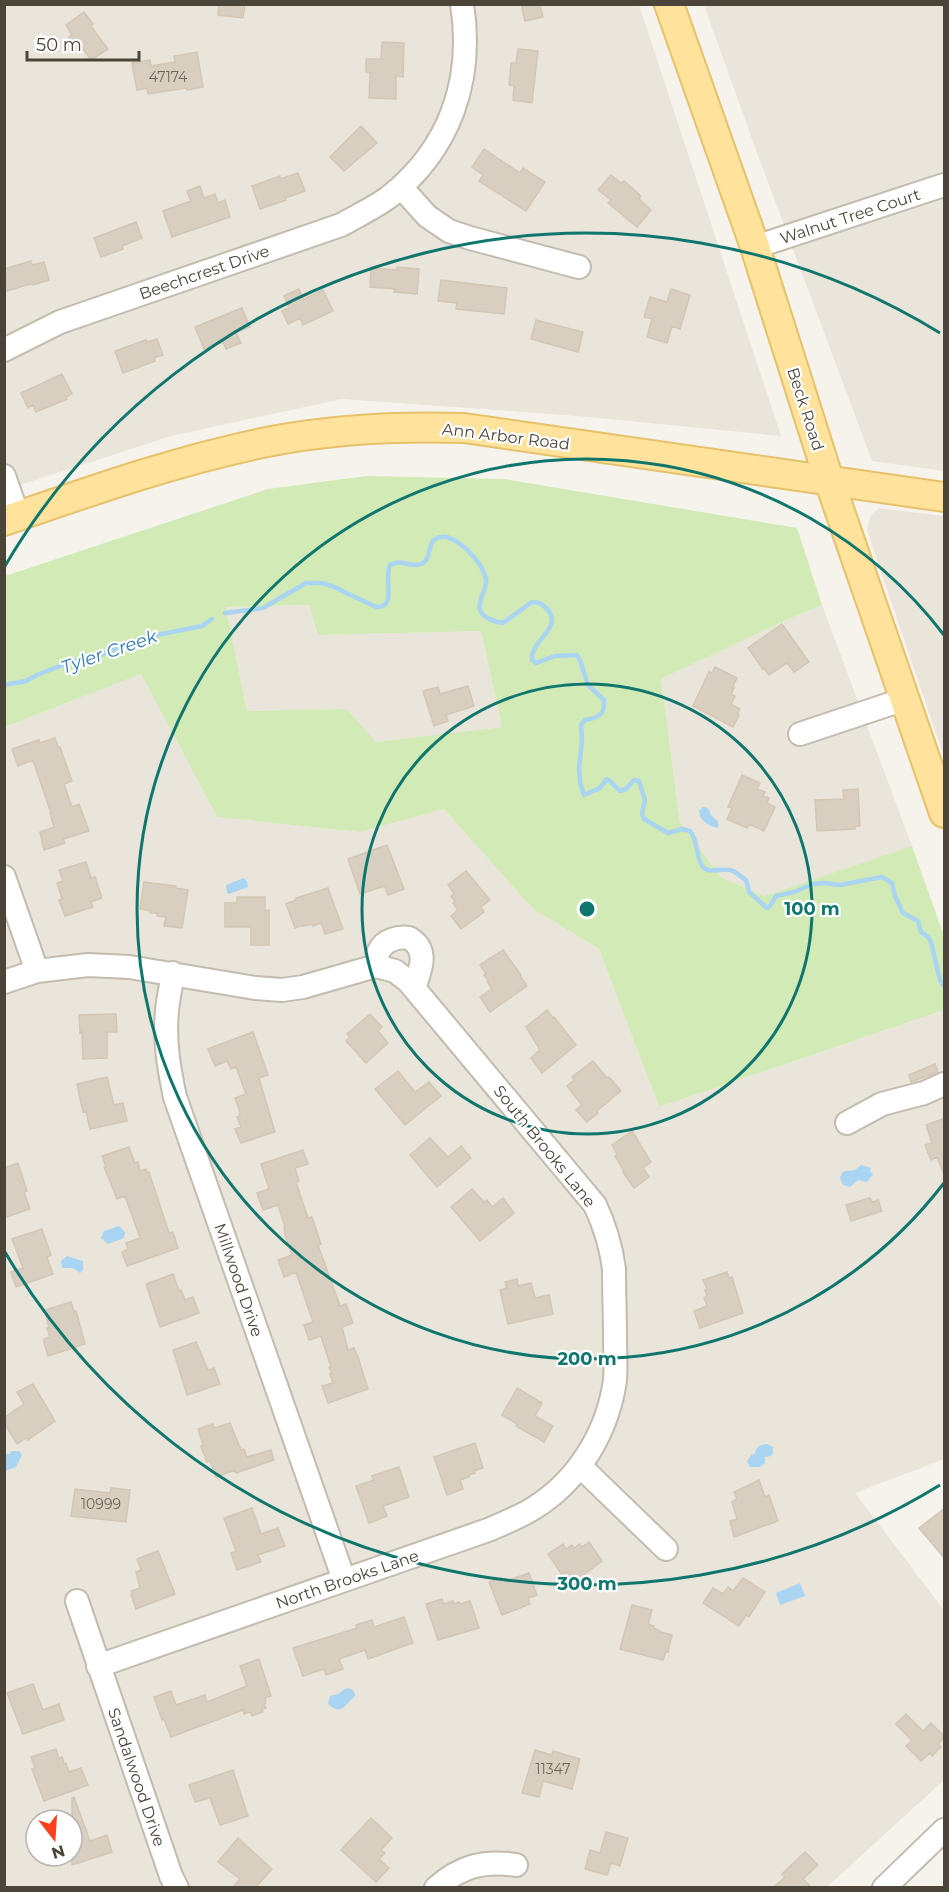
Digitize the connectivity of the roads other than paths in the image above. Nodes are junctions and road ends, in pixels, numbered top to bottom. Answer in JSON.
{"nodes":[{"id":1,"x":462,"y":4,"type":"edge"},
{"id":2,"x":669,"y":4,"type":"edge"},
{"id":3,"x":945,"y":185,"type":"edge"},
{"id":4,"x":401,"y":187,"type":"junction"},
{"id":5,"x":755,"y":247,"type":"junction"},
{"id":6,"x":579,"y":267,"type":"dead end"},
{"id":7,"x":4,"y":350,"type":"edge"},
{"id":8,"x":4,"y":476,"type":"edge"},
{"id":9,"x":829,"y":480,"type":"junction"},
{"id":10,"x":945,"y":497,"type":"edge"},
{"id":11,"x":11,"y":518,"type":"edge"},
{"id":12,"x":905,"y":699,"type":"junction"},
{"id":13,"x":800,"y":734,"type":"dead end"},
{"id":14,"x":945,"y":813,"type":"edge"},
{"id":15,"x":4,"y":877,"type":"edge"},
{"id":16,"x":376,"y":966,"type":"junction"},
{"id":17,"x":37,"y":971,"type":"junction"},
{"id":18,"x":173,"y":973,"type":"junction"},
{"id":19,"x":4,"y":982,"type":"edge"},
{"id":20,"x":414,"y":988,"type":"junction"},
{"id":21,"x":945,"y":1084,"type":"edge"},
{"id":22,"x":847,"y":1123,"type":"dead end"},
{"id":23,"x":580,"y":1466,"type":"junction"},
{"id":24,"x":666,"y":1549,"type":"dead end"},
{"id":25,"x":344,"y":1580,"type":"junction"},
{"id":26,"x":76,"y":1600,"type":"dead end"},
{"id":27,"x":98,"y":1666,"type":"junction"},
{"id":28,"x":945,"y":1830,"type":"edge"},
{"id":29,"x":516,"y":1864,"type":"dead end"},
{"id":30,"x":177,"y":1887,"type":"edge"},
{"id":31,"x":436,"y":1887,"type":"edge"},
{"id":32,"x":884,"y":1887,"type":"edge"}],
"edges":[{"from":1,"to":4,"type":"street","name":"Beechcrest Drive"},
{"from":2,"to":5,"type":"main road","name":"Beck Road"},
{"from":3,"to":5,"type":"street","name":"Walnut Tree Court"},
{"from":4,"to":6,"type":"street"},
{"from":4,"to":7,"type":"street","name":"Beechcrest Drive"},
{"from":5,"to":9,"type":"main road","name":"Beck Road"},
{"from":8,"to":11,"type":"street"},
{"from":9,"to":10,"type":"main road","name":"Ann Arbor Road"},
{"from":9,"to":11,"type":"main road","name":"Ann Arbor Road"},
{"from":9,"to":12,"type":"main road","name":"Beck Road"},
{"from":12,"to":13,"type":"street"},
{"from":12,"to":14,"type":"main road","name":"Beck Road"},
{"from":15,"to":17,"type":"street"},
{"from":16,"to":18,"type":"street"},
{"from":16,"to":20,"type":"street","name":"South Brooks Lane"},
{"from":16,"to":20,"type":"street"},
{"from":17,"to":18,"type":"street"},
{"from":17,"to":19,"type":"street"},
{"from":18,"to":25,"type":"street","name":"Millwood Drive"},
{"from":20,"to":23,"type":"street","name":"South Brooks Lane"},
{"from":21,"to":22,"type":"street"},
{"from":23,"to":24,"type":"street"},
{"from":23,"to":25,"type":"street","name":"North Brooks Lane"},
{"from":25,"to":27,"type":"street","name":"North Brooks Lane"},
{"from":26,"to":27,"type":"street","name":"Sandalwood Drive"},
{"from":27,"to":30,"type":"street","name":"Sandalwood Drive"},
{"from":28,"to":32,"type":"street"},
{"from":29,"to":31,"type":"street"}]}
